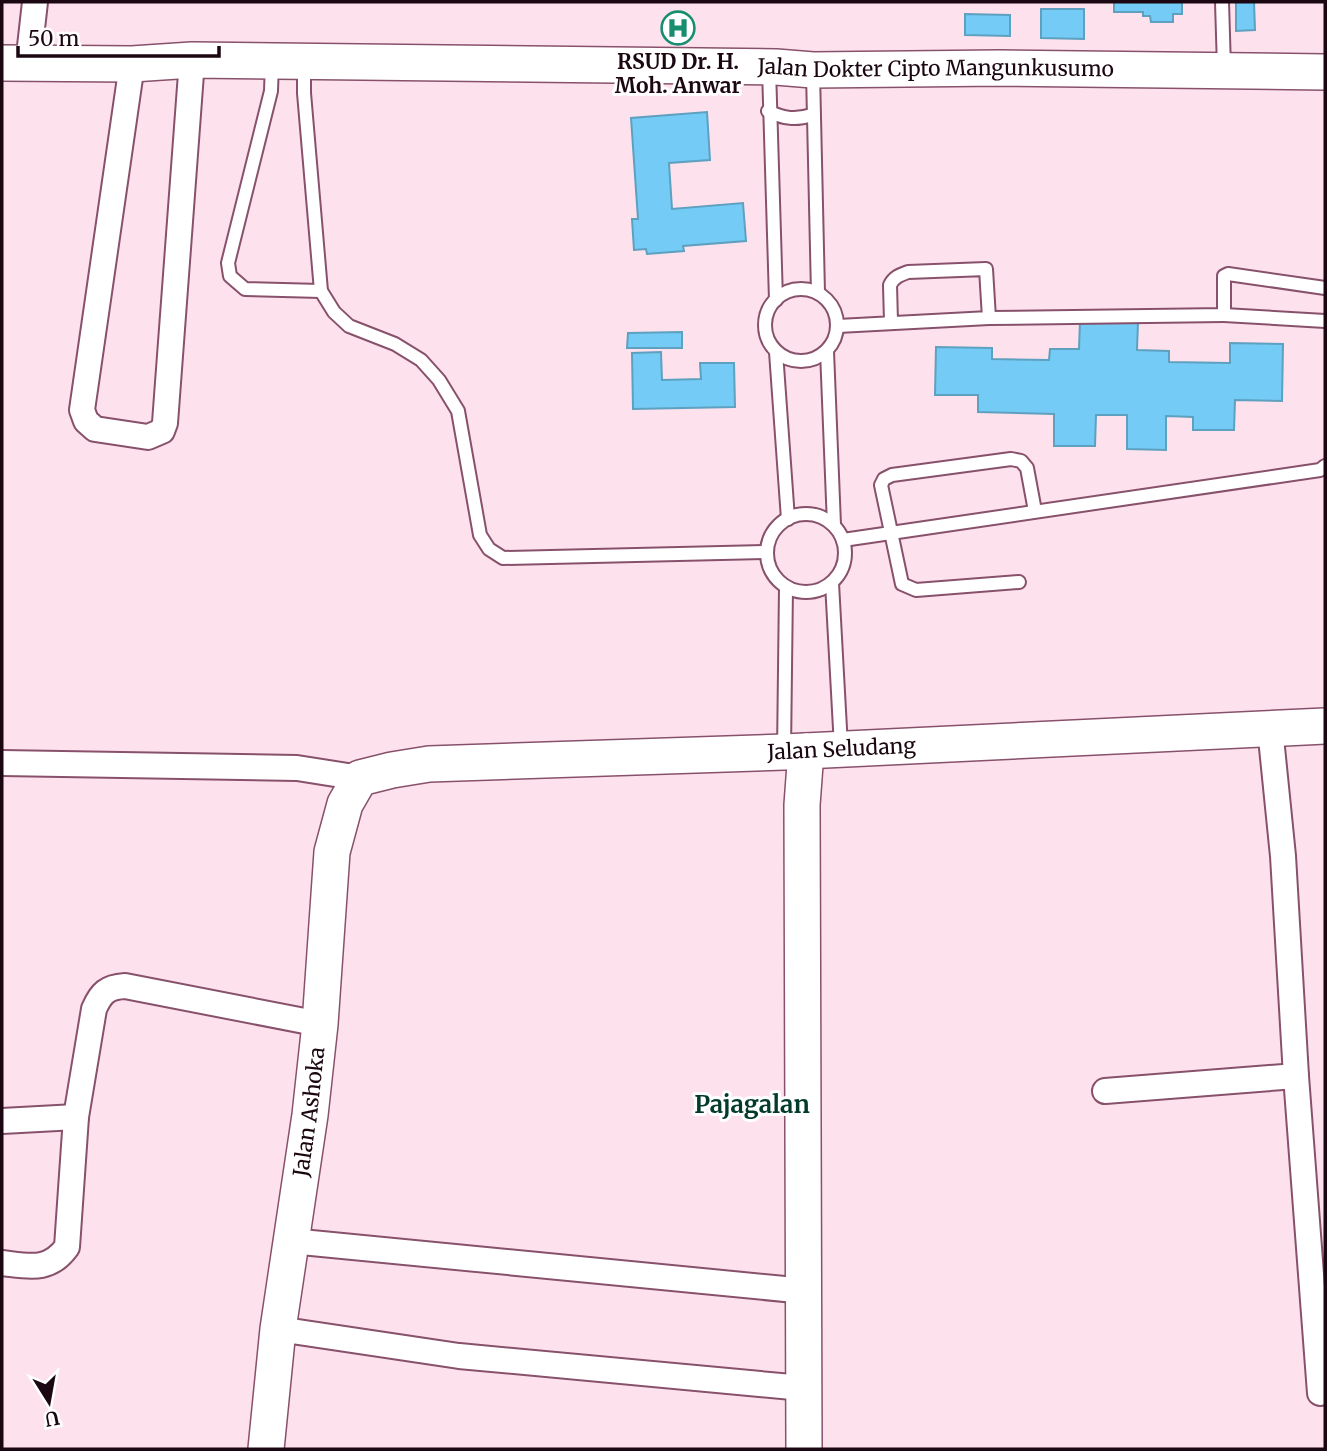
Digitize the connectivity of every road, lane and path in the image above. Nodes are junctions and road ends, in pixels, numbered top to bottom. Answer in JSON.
{"nodes":[{"id":1,"x":35,"y":2,"type":"edge"},
{"id":2,"x":1222,"y":2,"type":"edge"},
{"id":3,"x":192,"y":60,"type":"junction"},
{"id":4,"x":288,"y":62,"type":"junction"},
{"id":5,"x":15,"y":63,"type":"edge"},
{"id":6,"x":132,"y":64,"type":"junction"},
{"id":7,"x":769,"y":67,"type":"junction"},
{"id":8,"x":813,"y":70,"type":"junction"},
{"id":9,"x":1225,"y":70,"type":"junction"},
{"id":10,"x":1325,"y":72,"type":"edge"},
{"id":11,"x":768,"y":111,"type":"junction"},
{"id":12,"x":812,"y":114,"type":"junction"},
{"id":13,"x":1325,"y":288,"type":"edge"},
{"id":14,"x":321,"y":290,"type":"junction"},
{"id":15,"x":818,"y":293,"type":"junction"},
{"id":16,"x":776,"y":300,"type":"junction"},
{"id":17,"x":1224,"y":315,"type":"junction"},
{"id":18,"x":989,"y":318,"type":"junction"},
{"id":19,"x":1325,"y":321,"type":"edge"},
{"id":20,"x":891,"y":322,"type":"junction"},
{"id":21,"x":838,"y":326,"type":"junction"},
{"id":22,"x":827,"y":351,"type":"junction"},
{"id":23,"x":776,"y":352,"type":"junction"},
{"id":24,"x":1325,"y":467,"type":"edge"},
{"id":25,"x":1035,"y":512,"type":"junction"},
{"id":26,"x":788,"y":519,"type":"junction"},
{"id":27,"x":834,"y":525,"type":"junction"},
{"id":28,"x":890,"y":533,"type":"junction"},
{"id":29,"x":844,"y":540,"type":"junction"},
{"id":30,"x":767,"y":552,"type":"junction"},
{"id":31,"x":1019,"y":582,"type":"dead end"},
{"id":32,"x":832,"y":583,"type":"junction"},
{"id":33,"x":786,"y":587,"type":"junction"},
{"id":34,"x":1325,"y":726,"type":"edge"},
{"id":35,"x":1270,"y":728,"type":"junction"},
{"id":36,"x":841,"y":749,"type":"junction"},
{"id":37,"x":795,"y":751,"type":"junction"},
{"id":38,"x":2,"y":762,"type":"edge"},
{"id":39,"x":360,"y":778,"type":"junction"},
{"id":40,"x":320,"y":1024,"type":"junction"},
{"id":41,"x":1296,"y":1076,"type":"junction"},
{"id":42,"x":1105,"y":1091,"type":"dead end"},
{"id":43,"x":76,"y":1117,"type":"junction"},
{"id":44,"x":2,"y":1121,"type":"edge"},
{"id":45,"x":291,"y":1241,"type":"junction"},
{"id":46,"x":2,"y":1263,"type":"edge"},
{"id":47,"x":805,"y":1291,"type":"junction"},
{"id":48,"x":278,"y":1329,"type":"junction"},
{"id":49,"x":803,"y":1388,"type":"junction"},
{"id":50,"x":1320,"y":1393,"type":"dead end"},
{"id":51,"x":266,"y":1449,"type":"edge"},
{"id":52,"x":804,"y":1449,"type":"edge"}],
"edges":[{"from":1,"to":5,"type":"street"},
{"from":2,"to":9,"type":"lane"},
{"from":3,"to":4,"type":"street","name":"Jalan Dokter Cipto Mangunkusumo"},
{"from":3,"to":6,"type":"street","name":"Jalan Dokter Cipto Mangunkusumo"},
{"from":3,"to":6,"type":"street"},
{"from":4,"to":7,"type":"street","name":"Jalan Dokter Cipto Mangunkusumo"},
{"from":4,"to":14,"type":"lane"},
{"from":4,"to":14,"type":"lane"},
{"from":5,"to":6,"type":"street","name":"Jalan Dokter Cipto Mangunkusumo"},
{"from":7,"to":8,"type":"street","name":"Jalan Dokter Cipto Mangunkusumo"},
{"from":7,"to":11,"type":"lane"},
{"from":8,"to":9,"type":"street","name":"Jalan Dokter Cipto Mangunkusumo"},
{"from":8,"to":12,"type":"lane"},
{"from":9,"to":10,"type":"street","name":"Jalan Dokter Cipto Mangunkusumo"},
{"from":11,"to":12,"type":"lane"},
{"from":11,"to":16,"type":"lane"},
{"from":12,"to":15,"type":"lane"},
{"from":13,"to":17,"type":"lane"},
{"from":14,"to":30,"type":"lane"},
{"from":15,"to":16,"type":"lane"},
{"from":15,"to":21,"type":"lane"},
{"from":16,"to":23,"type":"lane"},
{"from":17,"to":18,"type":"lane"},
{"from":17,"to":19,"type":"lane"},
{"from":18,"to":20,"type":"lane"},
{"from":18,"to":20,"type":"lane"},
{"from":20,"to":21,"type":"lane"},
{"from":21,"to":22,"type":"lane"},
{"from":22,"to":23,"type":"lane"},
{"from":22,"to":27,"type":"lane"},
{"from":23,"to":26,"type":"lane"},
{"from":24,"to":25,"type":"lane"},
{"from":25,"to":28,"type":"lane"},
{"from":25,"to":28,"type":"lane"},
{"from":26,"to":27,"type":"lane"},
{"from":26,"to":30,"type":"lane"},
{"from":27,"to":29,"type":"lane"},
{"from":28,"to":29,"type":"lane"},
{"from":28,"to":31,"type":"lane"},
{"from":29,"to":32,"type":"lane"},
{"from":30,"to":33,"type":"lane"},
{"from":32,"to":33,"type":"lane"},
{"from":32,"to":36,"type":"lane"},
{"from":33,"to":37,"type":"lane"},
{"from":34,"to":35,"type":"street","name":"Jalan Seludang"},
{"from":35,"to":36,"type":"street","name":"Jalan Seludang"},
{"from":35,"to":41,"type":"street"},
{"from":36,"to":37,"type":"street","name":"Jalan Seludang"},
{"from":37,"to":39,"type":"street","name":"Jalan Seludang"},
{"from":37,"to":47,"type":"street"},
{"from":38,"to":39,"type":"street"},
{"from":39,"to":40,"type":"street","name":"Jalan Ashoka"},
{"from":40,"to":43,"type":"street"},
{"from":40,"to":45,"type":"street","name":"Jalan Ashoka"},
{"from":41,"to":42,"type":"street"},
{"from":41,"to":50,"type":"street"},
{"from":43,"to":44,"type":"street"},
{"from":43,"to":46,"type":"street"},
{"from":45,"to":47,"type":"street"},
{"from":45,"to":48,"type":"street","name":"Jalan Ashoka"},
{"from":47,"to":49,"type":"street"},
{"from":48,"to":49,"type":"street"},
{"from":48,"to":51,"type":"street","name":"Jalan Ashoka"},
{"from":49,"to":52,"type":"street"}]}
